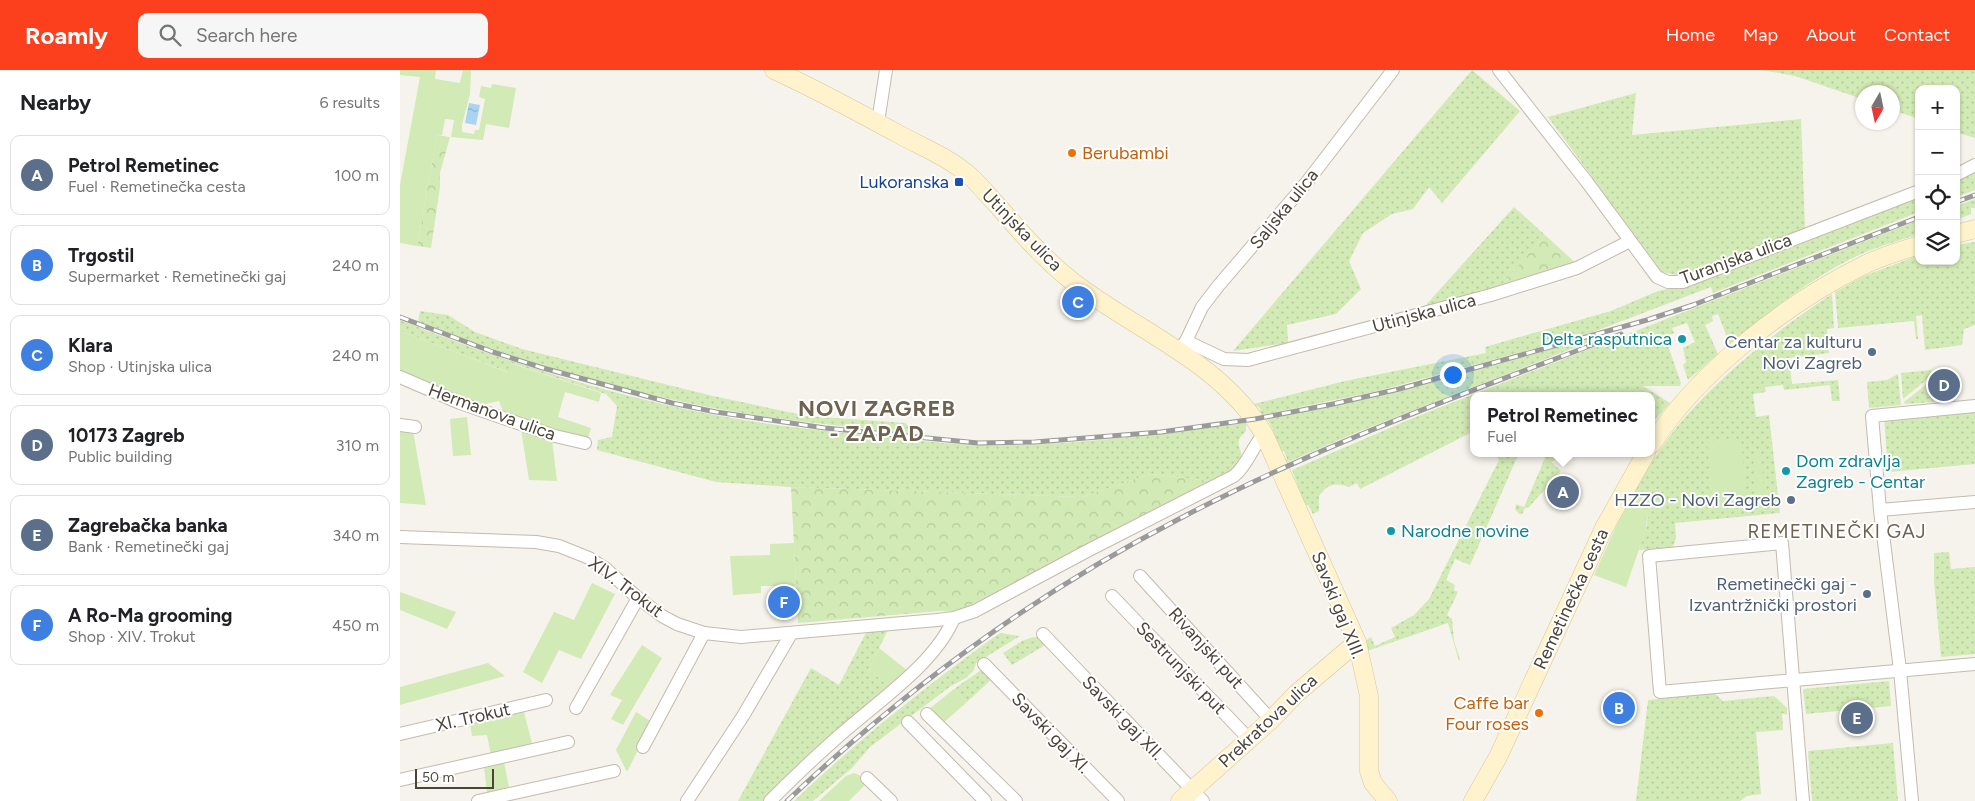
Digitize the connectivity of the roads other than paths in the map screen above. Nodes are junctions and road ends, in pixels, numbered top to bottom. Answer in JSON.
{"nodes":[{"id":1,"x":774,"y":70,"type":"edge"},
{"id":2,"x":886,"y":70,"type":"edge"},
{"id":3,"x":1394,"y":70,"type":"edge"},
{"id":4,"x":1499,"y":70,"type":"edge"},
{"id":5,"x":878,"y":122,"type":"junction"},
{"id":6,"x":1975,"y":165,"type":"edge"},
{"id":7,"x":1960,"y":173,"type":"edge"},
{"id":8,"x":1915,"y":193,"type":"edge"},
{"id":9,"x":1975,"y":229,"type":"edge"},
{"id":10,"x":1960,"y":233,"type":"edge"},
{"id":11,"x":1630,"y":241,"type":"junction"},
{"id":12,"x":1915,"y":246,"type":"edge"},
{"id":13,"x":1182,"y":346,"type":"junction"},
{"id":14,"x":400,"y":377,"type":"edge"},
{"id":15,"x":1975,"y":406,"type":"edge"},
{"id":16,"x":400,"y":424,"type":"edge"},
{"id":17,"x":415,"y":427,"type":"dead end"},
{"id":18,"x":1264,"y":434,"type":"junction"},
{"id":19,"x":1655,"y":439,"type":"edge"},
{"id":20,"x":585,"y":443,"type":"dead end"},
{"id":21,"x":1644,"y":457,"type":"edge"},
{"id":22,"x":1280,"y":470,"type":"joint"},
{"id":23,"x":1975,"y":502,"type":"edge"},
{"id":24,"x":1880,"y":510,"type":"junction"},
{"id":25,"x":400,"y":537,"type":"edge"},
{"id":26,"x":1140,"y":576,"type":"dead end"},
{"id":27,"x":1112,"y":596,"type":"dead end"},
{"id":28,"x":638,"y":598,"type":"junction"},
{"id":29,"x":954,"y":618,"type":"junction"},
{"id":30,"x":704,"y":634,"type":"junction"},
{"id":31,"x":791,"y":634,"type":"junction"},
{"id":32,"x":1043,"y":634,"type":"dead end"},
{"id":33,"x":1357,"y":642,"type":"junction"},
{"id":34,"x":984,"y":664,"type":"dead end"},
{"id":35,"x":1975,"y":664,"type":"edge"},
{"id":36,"x":1900,"y":670,"type":"junction"},
{"id":37,"x":1792,"y":680,"type":"junction"},
{"id":38,"x":546,"y":700,"type":"dead end"},
{"id":39,"x":576,"y":708,"type":"dead end"},
{"id":40,"x":927,"y":714,"type":"dead end"},
{"id":41,"x":1271,"y":720,"type":"junction"},
{"id":42,"x":908,"y":722,"type":"dead end"},
{"id":43,"x":400,"y":734,"type":"edge"},
{"id":44,"x":1250,"y":740,"type":"junction"},
{"id":45,"x":568,"y":742,"type":"dead end"},
{"id":46,"x":643,"y":747,"type":"dead end"},
{"id":47,"x":614,"y":772,"type":"dead end"},
{"id":48,"x":867,"y":778,"type":"dead end"},
{"id":49,"x":400,"y":780,"type":"edge"},
{"id":50,"x":1192,"y":797,"type":"edge"},
{"id":51,"x":478,"y":801,"type":"edge"},
{"id":52,"x":687,"y":801,"type":"edge"},
{"id":53,"x":770,"y":801,"type":"edge"},
{"id":54,"x":892,"y":801,"type":"edge"},
{"id":55,"x":985,"y":801,"type":"edge"},
{"id":56,"x":1016,"y":801,"type":"edge"},
{"id":57,"x":1118,"y":801,"type":"edge"},
{"id":58,"x":1388,"y":801,"type":"edge"},
{"id":59,"x":1473,"y":801,"type":"edge"},
{"id":60,"x":1803,"y":801,"type":"edge"},
{"id":61,"x":1912,"y":801,"type":"edge"}],
"edges":[{"from":1,"to":5,"type":"street","name":"Utinjska ulica"},
{"from":2,"to":5,"type":"street"},
{"from":3,"to":13,"type":"street","name":"Saljska ulica"},
{"from":4,"to":11,"type":"street","name":"Turanjska ulica"},
{"from":5,"to":13,"type":"street","name":"Utinjska ulica"},
{"from":6,"to":7,"type":"street"},
{"from":8,"to":11,"type":"street","name":"Turanjska ulica"},
{"from":9,"to":10,"type":"street"},
{"from":11,"to":13,"type":"street","name":"Utinjska ulica"},
{"from":12,"to":19,"type":"street"},
{"from":13,"to":18,"type":"street","name":"Utinjska ulica"},
{"from":14,"to":20,"type":"street","name":"Hermanova ulica"},
{"from":15,"to":24,"type":"street"},
{"from":16,"to":17,"type":"street"},
{"from":18,"to":22,"type":"street","name":"Utinjska ulica"},
{"from":18,"to":29,"type":"street","name":"XIV. Trokut"},
{"from":21,"to":59,"type":"street","name":"Remetinečka cesta"},
{"from":22,"to":33,"type":"street","name":"Savski gaj XIII."},
{"from":23,"to":24,"type":"street"},
{"from":24,"to":36,"type":"street"},
{"from":25,"to":28,"type":"street","name":"XIV. Trokut"},
{"from":26,"to":41,"type":"street","name":"Rivanjski put"},
{"from":27,"to":44,"type":"street","name":"Sestrunjski put"},
{"from":28,"to":30,"type":"street","name":"XIV. Trokut"},
{"from":28,"to":39,"type":"street"},
{"from":29,"to":31,"type":"street","name":"XIV. Trokut"},
{"from":29,"to":53,"type":"street"},
{"from":30,"to":31,"type":"street","name":"XIV. Trokut"},
{"from":30,"to":46,"type":"street"},
{"from":31,"to":52,"type":"street"},
{"from":32,"to":50,"type":"street","name":"Savski gaj XII."},
{"from":33,"to":41,"type":"street","name":"Prekratova ulica"},
{"from":33,"to":58,"type":"street","name":"Savski gaj XIII."},
{"from":34,"to":57,"type":"street","name":"Savski gaj XI."},
{"from":35,"to":36,"type":"street"},
{"from":36,"to":37,"type":"street"},
{"from":36,"to":61,"type":"street"},
{"from":37,"to":37,"type":"street"},
{"from":37,"to":60,"type":"street"},
{"from":38,"to":43,"type":"street","name":"XI. Trokut"},
{"from":40,"to":56,"type":"street"},
{"from":41,"to":44,"type":"street","name":"Prekratova ulica"},
{"from":42,"to":55,"type":"street"},
{"from":44,"to":50,"type":"street","name":"Prekratova ulica"},
{"from":45,"to":49,"type":"street"},
{"from":47,"to":51,"type":"street"},
{"from":48,"to":54,"type":"street"}]}
